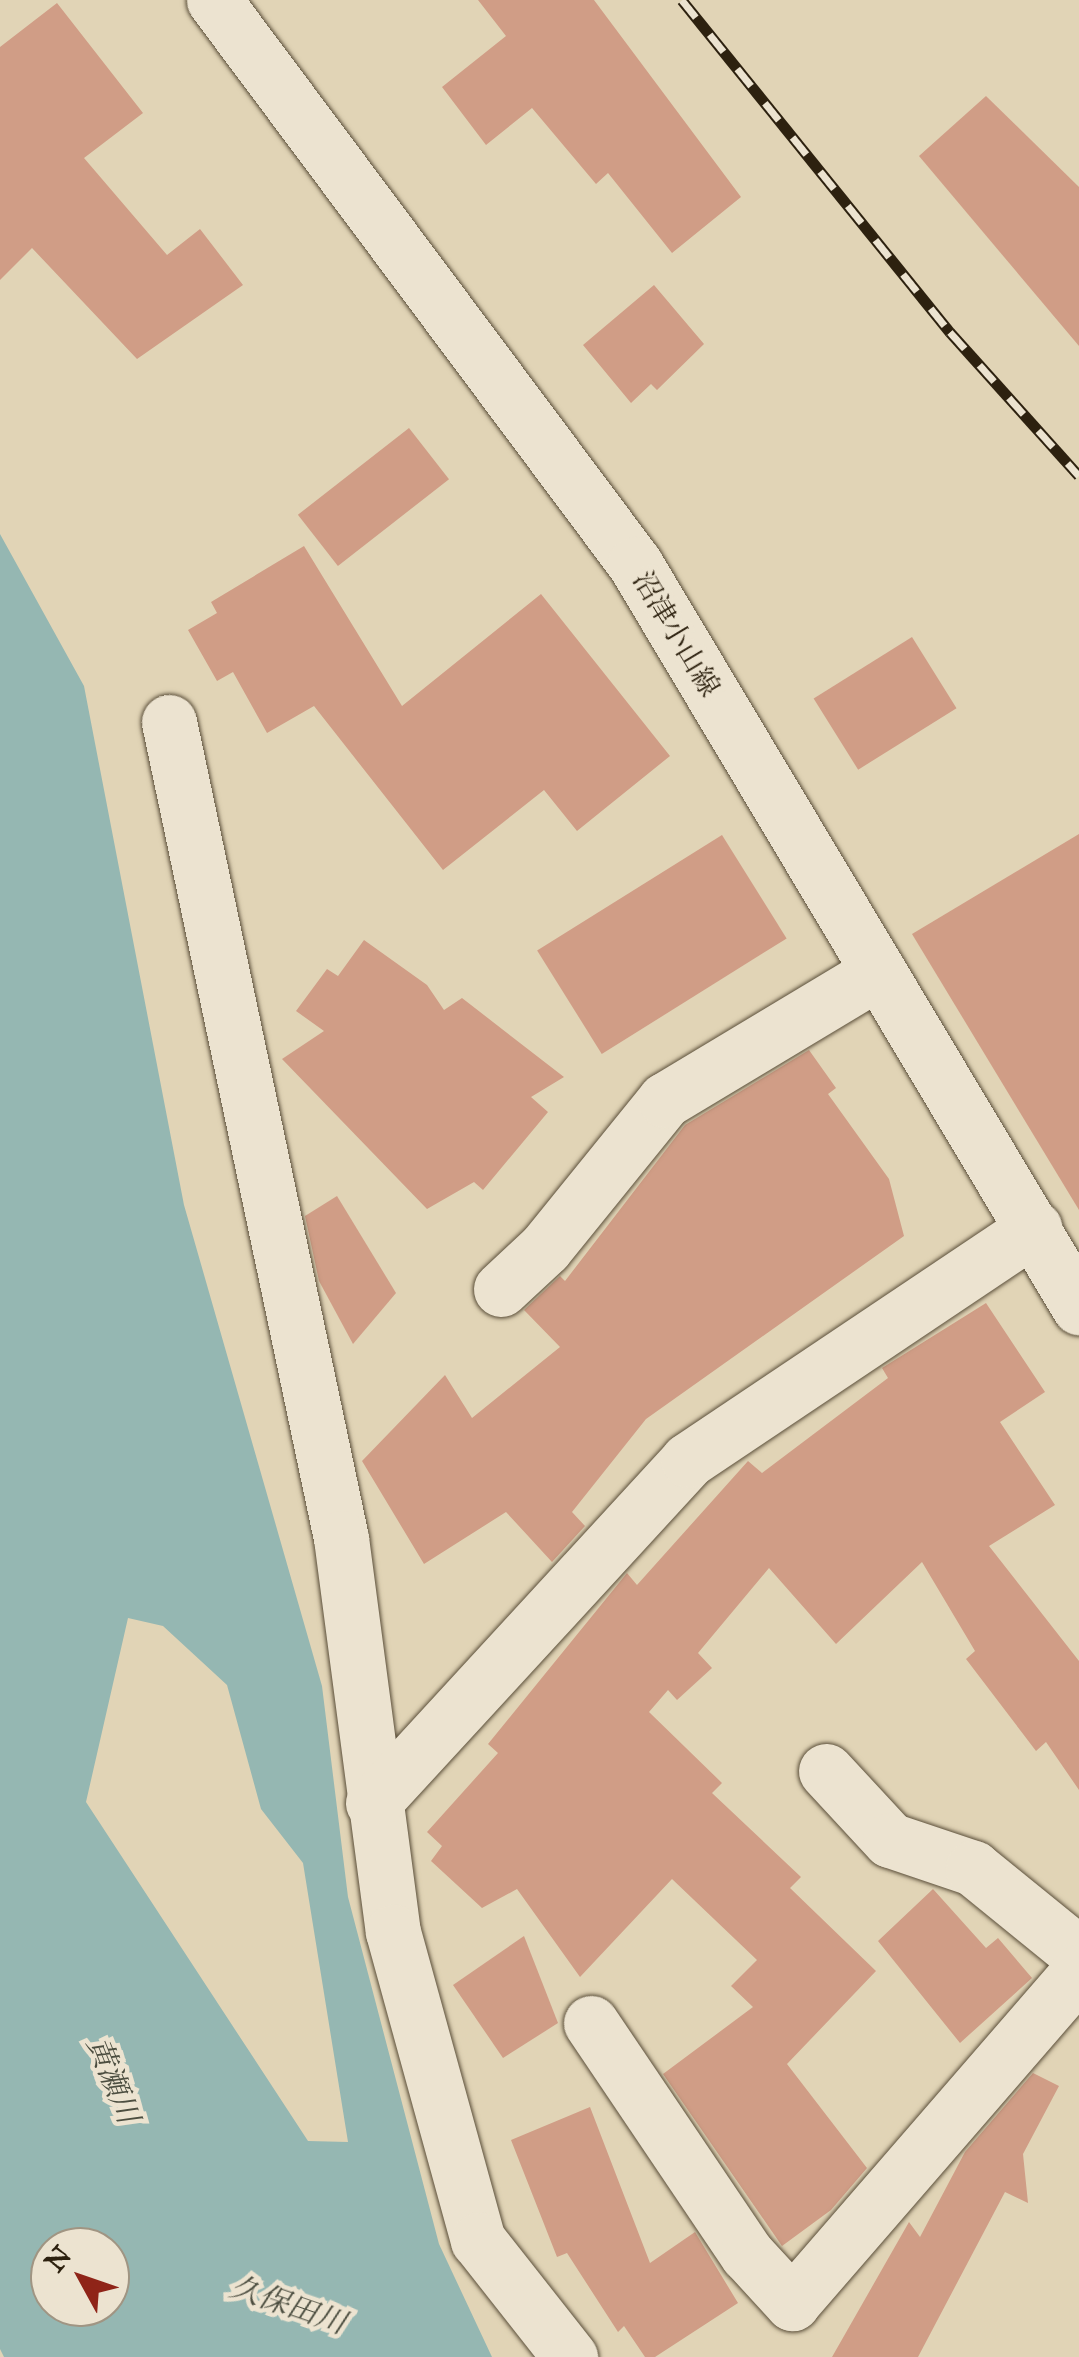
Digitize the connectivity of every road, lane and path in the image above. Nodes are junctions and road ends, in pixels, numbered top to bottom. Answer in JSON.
{"nodes":[{"id":1,"x":214,"y":0,"type":"edge"},
{"id":2,"x":170,"y":722,"type":"dead end"},
{"id":3,"x":878,"y":972,"type":"junction"},
{"id":4,"x":1035,"y":1228,"type":"junction"},
{"id":5,"x":501,"y":1289,"type":"dead end"},
{"id":6,"x":1079,"y":1307,"type":"edge"},
{"id":7,"x":826,"y":1771,"type":"dead end"},
{"id":8,"x":373,"y":1803,"type":"junction"},
{"id":9,"x":1079,"y":1954,"type":"edge"},
{"id":10,"x":1079,"y":1972,"type":"edge"},
{"id":11,"x":591,"y":2023,"type":"dead end"},
{"id":12,"x":570,"y":2357,"type":"edge"}],
"edges":[{"from":1,"to":3,"type":"street","name":"沼津小山線"},
{"from":2,"to":8,"type":"street"},
{"from":3,"to":4,"type":"street","name":"沼津小山線"},
{"from":3,"to":5,"type":"street"},
{"from":4,"to":6,"type":"street","name":"沼津小山線"},
{"from":4,"to":8,"type":"street"},
{"from":7,"to":9,"type":"street"},
{"from":8,"to":12,"type":"street"},
{"from":10,"to":11,"type":"street"}]}
